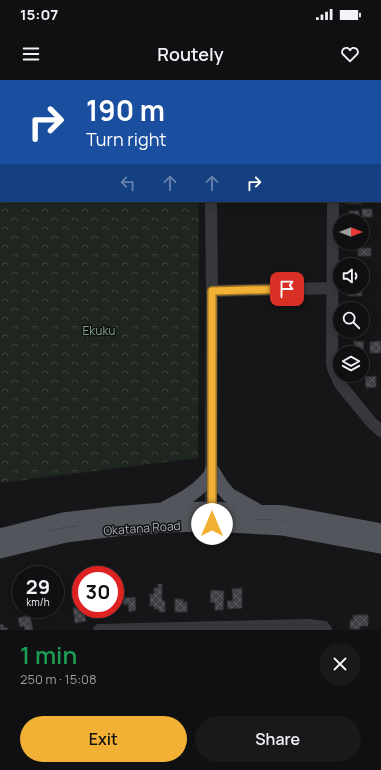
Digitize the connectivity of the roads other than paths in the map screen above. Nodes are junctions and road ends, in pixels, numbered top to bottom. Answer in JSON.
{"nodes":[{"id":1,"x":211,"y":202,"type":"edge"},
{"id":2,"x":333,"y":202,"type":"edge"},
{"id":3,"x":332,"y":288,"type":"junction"},
{"id":4,"x":212,"y":291,"type":"junction"},
{"id":5,"x":381,"y":431,"type":"edge"},
{"id":6,"x":212,"y":473,"type":"junction"},
{"id":7,"x":163,"y":510,"type":"junction"},
{"id":8,"x":258,"y":512,"type":"junction"},
{"id":9,"x":212,"y":517,"type":"junction"},
{"id":10,"x":381,"y":531,"type":"edge"},
{"id":11,"x":0,"y":536,"type":"edge"},
{"id":12,"x":381,"y":546,"type":"edge"},
{"id":13,"x":0,"y":551,"type":"edge"},
{"id":14,"x":216,"y":628,"type":"edge"},
{"id":15,"x":99,"y":630,"type":"edge"},
{"id":16,"x":326,"y":630,"type":"edge"}],
"edges":[{"from":1,"to":4,"type":"street"},
{"from":2,"to":3,"type":"street"},
{"from":3,"to":4,"type":"street"},
{"from":3,"to":5,"type":"street"},
{"from":4,"to":6,"type":"street"},
{"from":6,"to":7,"type":"main road"},
{"from":6,"to":8,"type":"main road"},
{"from":6,"to":9,"type":"street"},
{"from":7,"to":9,"type":"main road","name":"Okatana Road"},
{"from":7,"to":11,"type":"main road","name":"Okatana Road"},
{"from":8,"to":9,"type":"main road","name":"Okatana Road"},
{"from":8,"to":10,"type":"main road","name":"Okatana Road"},
{"from":9,"to":12,"type":"main road","name":"Okatana Road"},
{"from":9,"to":13,"type":"main road","name":"Okatana Road"},
{"from":14,"to":15,"type":"street"},
{"from":14,"to":16,"type":"street"}]}
